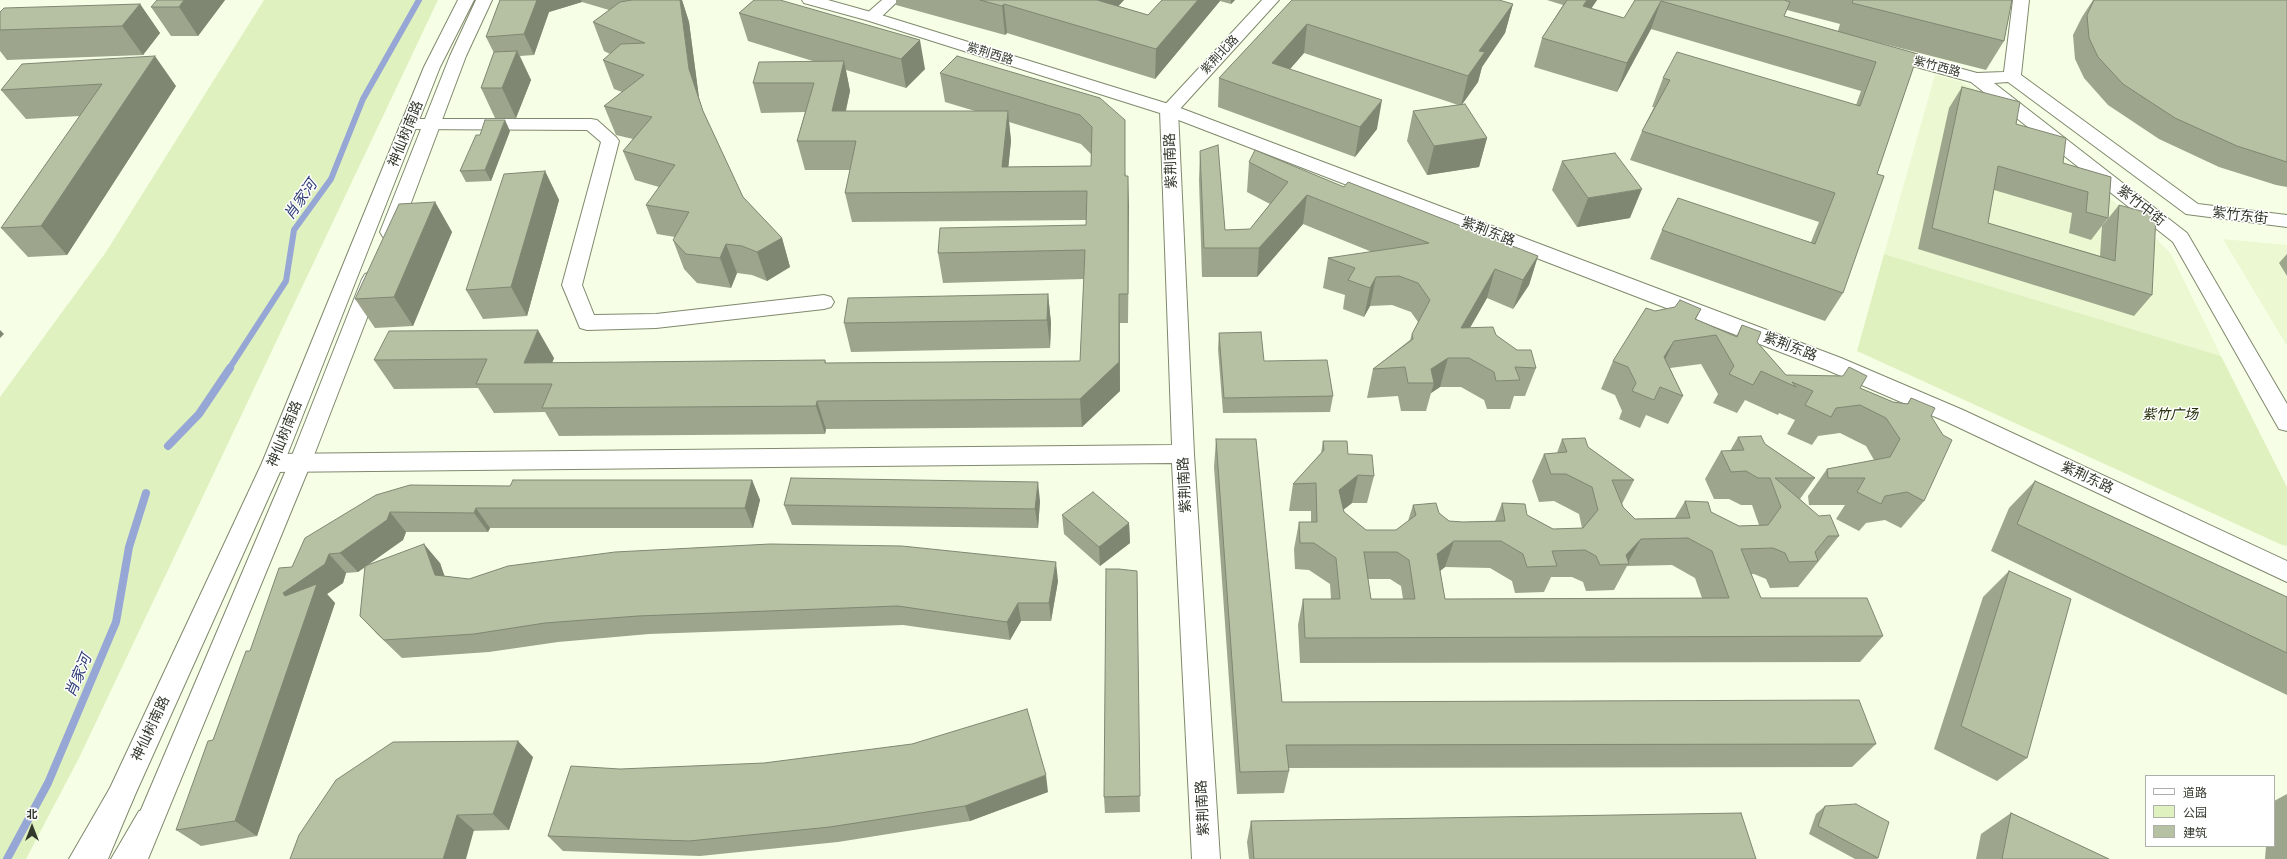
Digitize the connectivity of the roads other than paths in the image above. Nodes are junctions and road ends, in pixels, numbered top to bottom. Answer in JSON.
{"nodes":[{"id":1,"x":466,"y":0,"type":"edge"},
{"id":2,"x":484,"y":0,"type":"edge"},
{"id":3,"x":810,"y":0,"type":"edge"},
{"id":4,"x":891,"y":0,"type":"edge"},
{"id":5,"x":1271,"y":0,"type":"edge"},
{"id":6,"x":2021,"y":0,"type":"edge"},
{"id":7,"x":872,"y":17,"type":"junction"},
{"id":8,"x":1868,"y":48,"type":"edge"},
{"id":9,"x":2012,"y":77,"type":"junction"},
{"id":10,"x":1977,"y":78,"type":"junction"},
{"id":11,"x":1169,"y":110,"type":"junction"},
{"id":12,"x":409,"y":125,"type":"junction"},
{"id":13,"x":432,"y":125,"type":"junction"},
{"id":14,"x":2193,"y":210,"type":"junction"},
{"id":15,"x":2287,"y":221,"type":"edge"},
{"id":16,"x":2180,"y":238,"type":"junction"},
{"id":17,"x":824,"y":302,"type":"dead end"},
{"id":18,"x":2287,"y":423,"type":"edge"},
{"id":19,"x":1183,"y":454,"type":"junction"},
{"id":20,"x":273,"y":463,"type":"junction"},
{"id":21,"x":300,"y":463,"type":"junction"},
{"id":22,"x":2287,"y":572,"type":"edge"},
{"id":23,"x":120,"y":797,"type":"junction"},
{"id":24,"x":149,"y":821,"type":"junction"},
{"id":25,"x":83,"y":859,"type":"edge"},
{"id":26,"x":94,"y":859,"type":"edge"},
{"id":27,"x":125,"y":859,"type":"edge"},
{"id":28,"x":134,"y":859,"type":"edge"},
{"id":29,"x":1206,"y":859,"type":"edge"}],
"edges":[{"from":1,"to":12,"type":"main road","name":"神仙树南路"},
{"from":2,"to":13,"type":"main road"},
{"from":3,"to":7,"type":"main road","name":"紫荆西路"},
{"from":4,"to":7,"type":"main road"},
{"from":5,"to":11,"type":"main road","name":"紫荆北路"},
{"from":6,"to":9,"type":"main road"},
{"from":7,"to":11,"type":"main road","name":"紫荆西路"},
{"from":8,"to":10,"type":"main road","name":"紫竹西路"},
{"from":9,"to":10,"type":"main road"},
{"from":9,"to":14,"type":"main road","name":"紫竹中街"},
{"from":10,"to":16,"type":"main road","name":"紫竹中街"},
{"from":11,"to":19,"type":"main road","name":"紫荆南路"},
{"from":11,"to":22,"type":"main road","name":"紫荆东路"},
{"from":12,"to":13,"type":"main road"},
{"from":12,"to":20,"type":"main road","name":"神仙树南路"},
{"from":13,"to":17,"type":"main road"},
{"from":13,"to":21,"type":"main road"},
{"from":14,"to":15,"type":"main road","name":"紫竹东街"},
{"from":14,"to":16,"type":"main road","name":"紫竹中街"},
{"from":16,"to":18,"type":"main road","name":"紫竹中街"},
{"from":19,"to":21,"type":"main road"},
{"from":19,"to":29,"type":"main road","name":"紫荆南路"},
{"from":20,"to":21,"type":"main road"},
{"from":20,"to":23,"type":"main road","name":"神仙树南路"},
{"from":21,"to":24,"type":"main road"},
{"from":23,"to":25,"type":"main road","name":"神仙树南路"},
{"from":23,"to":26,"type":"main road"},
{"from":24,"to":27,"type":"main road"},
{"from":24,"to":28,"type":"main road"}]}
